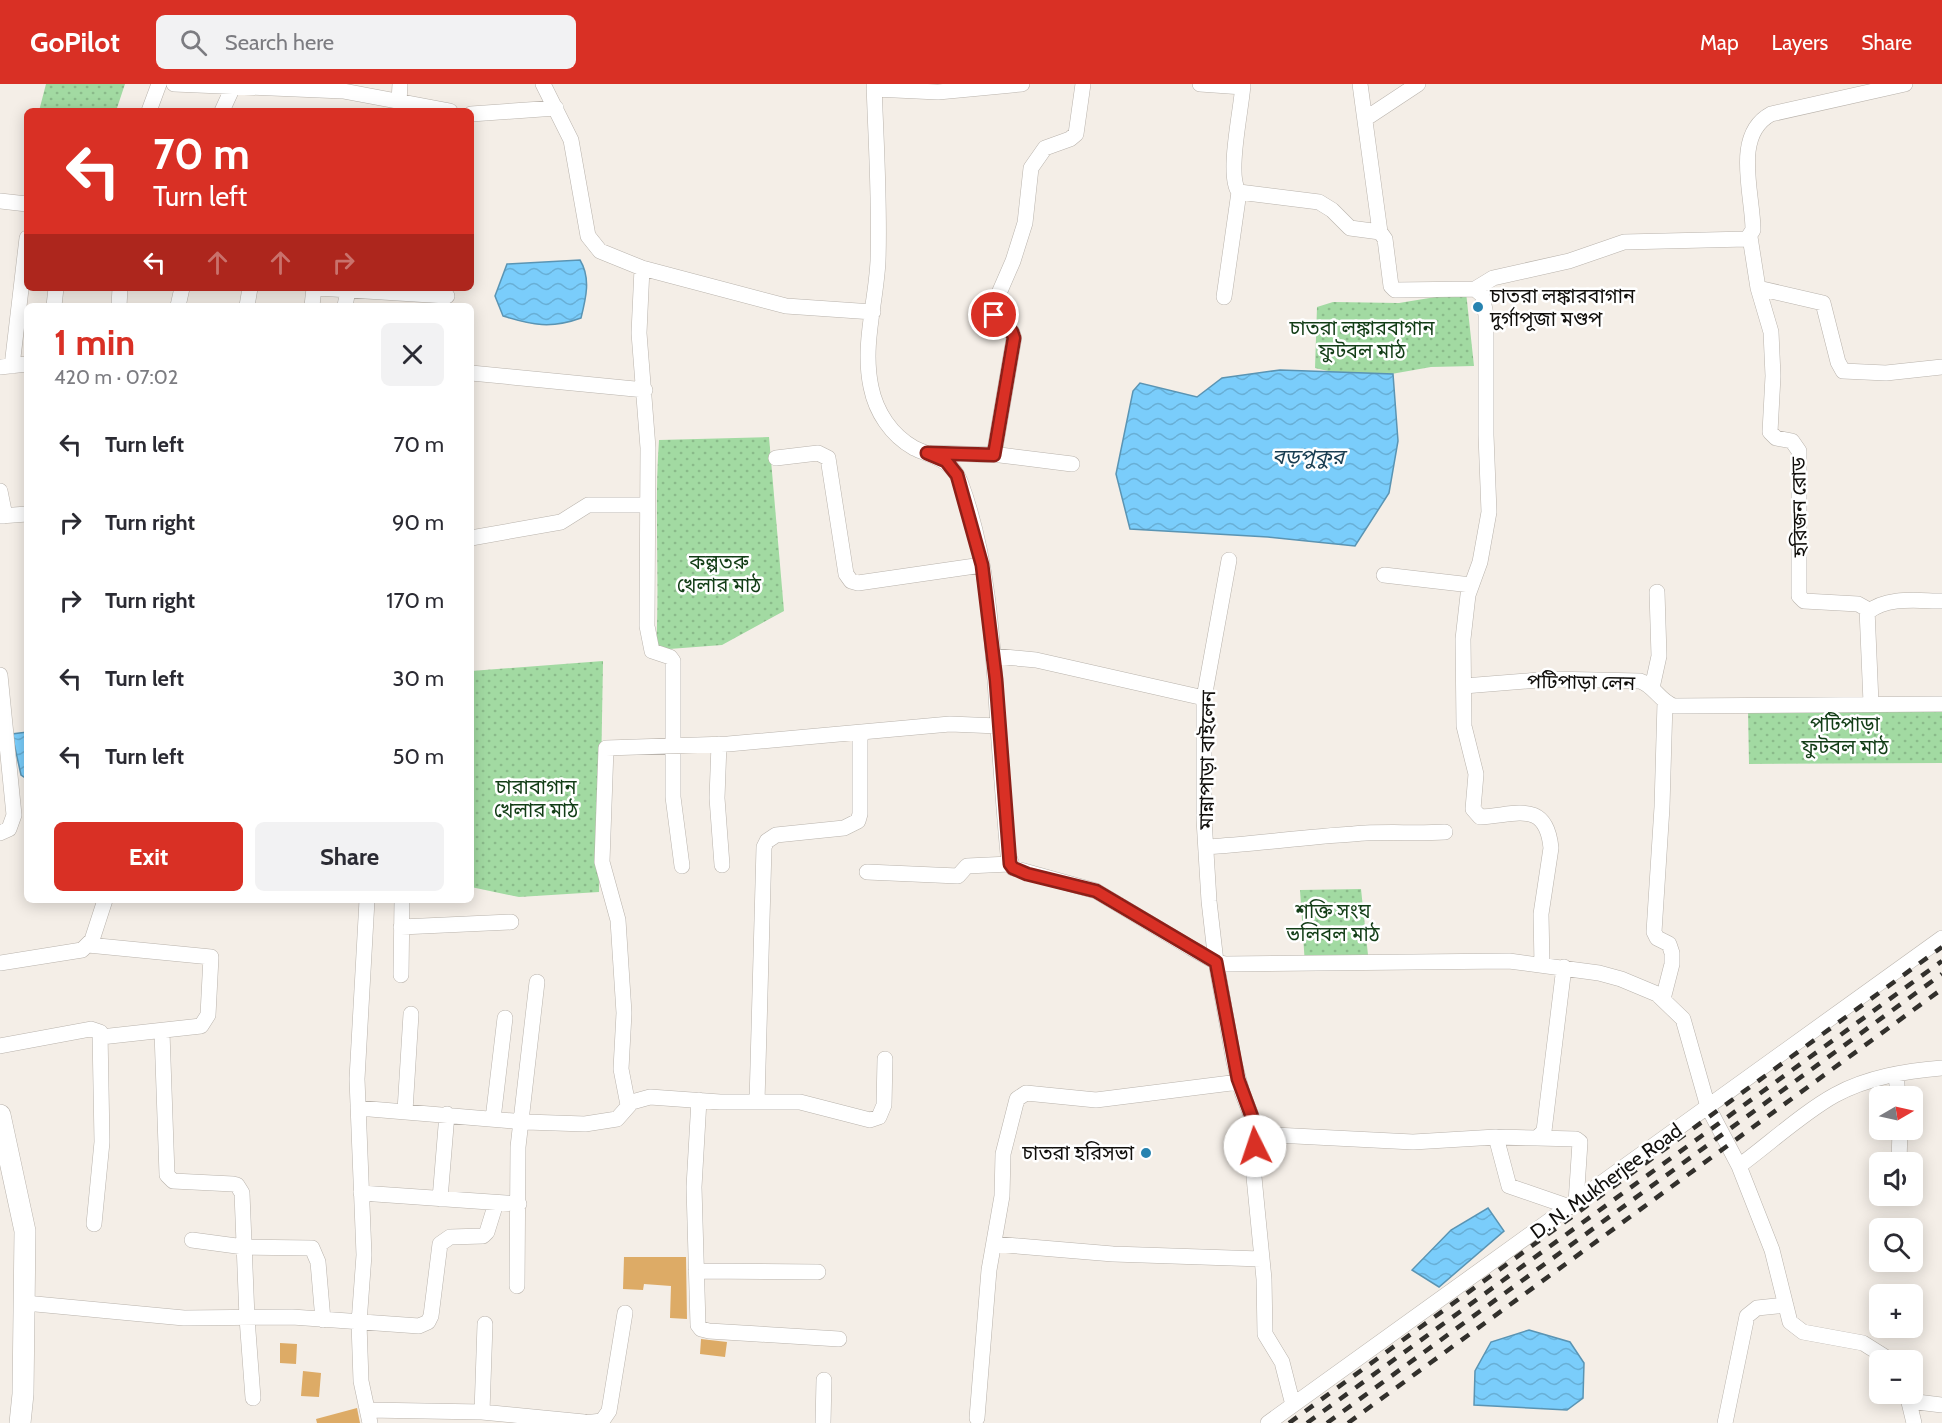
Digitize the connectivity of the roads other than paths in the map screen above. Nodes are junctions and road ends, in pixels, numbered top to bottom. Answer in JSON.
{"nodes":[{"id":1,"x":159,"y":84,"type":"edge"},
{"id":2,"x":174,"y":84,"type":"edge"},
{"id":3,"x":400,"y":84,"type":"edge"},
{"id":4,"x":543,"y":84,"type":"edge"},
{"id":5,"x":1022,"y":84,"type":"edge"},
{"id":6,"x":1083,"y":84,"type":"edge"},
{"id":7,"x":1200,"y":84,"type":"edge"},
{"id":8,"x":1360,"y":84,"type":"edge"},
{"id":9,"x":1418,"y":84,"type":"edge"},
{"id":10,"x":1905,"y":84,"type":"edge"},
{"id":11,"x":874,"y":86,"type":"edge"},
{"id":12,"x":1243,"y":86,"type":"edge"},
{"id":13,"x":233,"y":87,"type":"junction"},
{"id":14,"x":334,"y":87,"type":"edge"},
{"id":15,"x":399,"y":102,"type":"junction"},
{"id":16,"x":150,"y":108,"type":"edge"},
{"id":17,"x":223,"y":108,"type":"edge"},
{"id":18,"x":433,"y":108,"type":"edge"},
{"id":19,"x":556,"y":108,"type":"junction"},
{"id":20,"x":474,"y":114,"type":"edge"},
{"id":21,"x":1365,"y":120,"type":"junction"},
{"id":22,"x":1239,"y":192,"type":"junction"},
{"id":23,"x":0,"y":201,"type":"edge"},
{"id":24,"x":24,"y":204,"type":"edge"},
{"id":25,"x":1380,"y":232,"type":"junction"},
{"id":26,"x":1750,"y":237,"type":"junction"},
{"id":27,"x":24,"y":265,"type":"edge"},
{"id":28,"x":642,"y":268,"type":"junction"},
{"id":29,"x":1758,"y":288,"type":"junction"},
{"id":30,"x":1475,"y":289,"type":"junction"},
{"id":31,"x":351,"y":291,"type":"edge"},
{"id":32,"x":447,"y":297,"type":"edge"},
{"id":33,"x":1224,"y":297,"type":"dead end"},
{"id":34,"x":379,"y":299,"type":"edge"},
{"id":35,"x":873,"y":312,"type":"junction"},
{"id":36,"x":13,"y":366,"type":"edge"},
{"id":37,"x":1942,"y":367,"type":"edge"},
{"id":38,"x":474,"y":373,"type":"edge"},
{"id":39,"x":645,"y":390,"type":"junction"},
{"id":40,"x":927,"y":453,"type":"junction"},
{"id":41,"x":994,"y":455,"type":"junction"},
{"id":42,"x":776,"y":458,"type":"dead end"},
{"id":43,"x":1071,"y":464,"type":"dead end"},
{"id":44,"x":0,"y":491,"type":"edge"},
{"id":45,"x":647,"y":505,"type":"junction"},
{"id":46,"x":24,"y":514,"type":"edge"},
{"id":47,"x":2,"y":516,"type":"edge"},
{"id":48,"x":474,"y":537,"type":"edge"},
{"id":49,"x":1229,"y":560,"type":"dead end"},
{"id":50,"x":982,"y":565,"type":"junction"},
{"id":51,"x":1384,"y":575,"type":"dead end"},
{"id":52,"x":1471,"y":585,"type":"junction"},
{"id":53,"x":1657,"y":592,"type":"dead end"},
{"id":54,"x":1942,"y":601,"type":"edge"},
{"id":55,"x":1868,"y":612,"type":"junction"},
{"id":56,"x":994,"y":656,"type":"junction"},
{"id":57,"x":0,"y":675,"type":"edge"},
{"id":58,"x":1464,"y":686,"type":"junction"},
{"id":59,"x":1652,"y":688,"type":"junction"},
{"id":60,"x":1204,"y":698,"type":"junction"},
{"id":61,"x":1665,"y":702,"type":"junction"},
{"id":62,"x":1871,"y":703,"type":"junction"},
{"id":63,"x":1942,"y":704,"type":"edge"},
{"id":64,"x":998,"y":726,"type":"junction"},
{"id":65,"x":860,"y":733,"type":"junction"},
{"id":66,"x":719,"y":744,"type":"junction"},
{"id":67,"x":674,"y":747,"type":"junction"},
{"id":68,"x":1445,"y":832,"type":"dead end"},
{"id":69,"x":0,"y":833,"type":"edge"},
{"id":70,"x":1206,"y":847,"type":"junction"},
{"id":71,"x":1010,"y":864,"type":"junction"},
{"id":72,"x":722,"y":865,"type":"dead end"},
{"id":73,"x":682,"y":866,"type":"dead end"},
{"id":74,"x":867,"y":872,"type":"dead end"},
{"id":75,"x":104,"y":903,"type":"edge"},
{"id":76,"x":367,"y":903,"type":"edge"},
{"id":77,"x":402,"y":903,"type":"edge"},
{"id":78,"x":511,"y":922,"type":"dead end"},
{"id":79,"x":401,"y":927,"type":"junction"},
{"id":80,"x":1942,"y":938,"type":"edge"},
{"id":81,"x":88,"y":945,"type":"junction"},
{"id":82,"x":1216,"y":962,"type":"junction"},
{"id":83,"x":0,"y":963,"type":"edge"},
{"id":84,"x":1542,"y":965,"type":"junction"},
{"id":85,"x":1564,"y":967,"type":"junction"},
{"id":86,"x":401,"y":975,"type":"dead end"},
{"id":87,"x":537,"y":982,"type":"dead end"},
{"id":88,"x":1663,"y":999,"type":"junction"},
{"id":89,"x":411,"y":1014,"type":"dead end"},
{"id":90,"x":505,"y":1018,"type":"dead end"},
{"id":91,"x":162,"y":1032,"type":"junction"},
{"id":92,"x":101,"y":1037,"type":"junction"},
{"id":93,"x":0,"y":1046,"type":"edge"},
{"id":94,"x":885,"y":1059,"type":"dead end"},
{"id":95,"x":1942,"y":1068,"type":"edge"},
{"id":96,"x":1896,"y":1074,"type":"junction"},
{"id":97,"x":1239,"y":1082,"type":"junction"},
{"id":98,"x":1897,"y":1086,"type":"edge"},
{"id":99,"x":699,"y":1100,"type":"junction"},
{"id":100,"x":757,"y":1102,"type":"junction"},
{"id":101,"x":628,"y":1105,"type":"junction"},
{"id":102,"x":1708,"y":1107,"type":"junction"},
{"id":103,"x":358,"y":1108,"type":"junction"},
{"id":104,"x":405,"y":1111,"type":"junction"},
{"id":105,"x":447,"y":1114,"type":"junction"},
{"id":106,"x":0,"y":1115,"type":"edge"},
{"id":107,"x":493,"y":1119,"type":"junction"},
{"id":108,"x":520,"y":1122,"type":"junction"},
{"id":109,"x":1257,"y":1134,"type":"junction"},
{"id":110,"x":1496,"y":1137,"type":"junction"},
{"id":111,"x":1536,"y":1138,"type":"junction"},
{"id":112,"x":1739,"y":1166,"type":"junction"},
{"id":113,"x":361,"y":1193,"type":"junction"},
{"id":114,"x":440,"y":1199,"type":"junction"},
{"id":115,"x":496,"y":1203,"type":"junction"},
{"id":116,"x":519,"y":1204,"type":"junction"},
{"id":117,"x":1573,"y":1205,"type":"junction"},
{"id":118,"x":94,"y":1224,"type":"dead end"},
{"id":119,"x":192,"y":1240,"type":"dead end"},
{"id":120,"x":994,"y":1244,"type":"junction"},
{"id":121,"x":244,"y":1247,"type":"junction"},
{"id":122,"x":1261,"y":1259,"type":"junction"},
{"id":123,"x":696,"y":1271,"type":"junction"},
{"id":124,"x":818,"y":1272,"type":"dead end"},
{"id":125,"x":518,"y":1286,"type":"dead end"},
{"id":126,"x":25,"y":1303,"type":"junction"},
{"id":127,"x":1786,"y":1305,"type":"junction"},
{"id":128,"x":625,"y":1313,"type":"dead end"},
{"id":129,"x":247,"y":1318,"type":"junction"},
{"id":130,"x":323,"y":1320,"type":"junction"},
{"id":131,"x":359,"y":1323,"type":"junction"},
{"id":132,"x":485,"y":1324,"type":"dead end"},
{"id":133,"x":839,"y":1339,"type":"dead end"},
{"id":134,"x":1874,"y":1350,"type":"edge"},
{"id":135,"x":824,"y":1380,"type":"dead end"},
{"id":136,"x":253,"y":1398,"type":"dead end"},
{"id":137,"x":1923,"y":1401,"type":"edge"},
{"id":138,"x":1910,"y":1404,"type":"edge"},
{"id":139,"x":1293,"y":1405,"type":"junction"},
{"id":140,"x":1942,"y":1405,"type":"edge"},
{"id":141,"x":482,"y":1412,"type":"junction"},
{"id":142,"x":369,"y":1417,"type":"edge"},
{"id":143,"x":977,"y":1418,"type":"dead end"},
{"id":144,"x":20,"y":1423,"type":"edge"},
{"id":145,"x":584,"y":1423,"type":"edge"},
{"id":146,"x":823,"y":1423,"type":"edge"},
{"id":147,"x":1268,"y":1423,"type":"edge"},
{"id":148,"x":1725,"y":1423,"type":"edge"},
{"id":149,"x":1914,"y":1423,"type":"edge"}],
"edges":[{"from":1,"to":16,"type":"street"},
{"from":2,"to":13,"type":"street"},
{"from":3,"to":15,"type":"street"},
{"from":4,"to":19,"type":"street"},
{"from":5,"to":11,"type":"street"},
{"from":6,"to":41,"type":"street"},
{"from":7,"to":12,"type":"street"},
{"from":8,"to":21,"type":"street"},
{"from":9,"to":21,"type":"street"},
{"from":10,"to":26,"type":"street","name":"হরিজন রোড"},
{"from":11,"to":35,"type":"street"},
{"from":12,"to":22,"type":"street"},
{"from":13,"to":14,"type":"street"},
{"from":13,"to":17,"type":"street"},
{"from":14,"to":15,"type":"street"},
{"from":15,"to":18,"type":"street"},
{"from":19,"to":20,"type":"street"},
{"from":19,"to":28,"type":"street"},
{"from":21,"to":25,"type":"street"},
{"from":22,"to":25,"type":"street"},
{"from":22,"to":33,"type":"street"},
{"from":23,"to":24,"type":"street"},
{"from":25,"to":30,"type":"street"},
{"from":26,"to":29,"type":"street","name":"হরিজন রোড"},
{"from":26,"to":30,"type":"street"},
{"from":27,"to":36,"type":"street"},
{"from":28,"to":35,"type":"street"},
{"from":28,"to":39,"type":"street"},
{"from":29,"to":37,"type":"street"},
{"from":29,"to":55,"type":"street","name":"হরিজন রোড"},
{"from":30,"to":52,"type":"street"},
{"from":31,"to":34,"type":"street"},
{"from":32,"to":34,"type":"street"},
{"from":35,"to":40,"type":"street"},
{"from":38,"to":39,"type":"street"},
{"from":39,"to":45,"type":"street"},
{"from":40,"to":41,"type":"street"},
{"from":40,"to":50,"type":"street"},
{"from":41,"to":43,"type":"street"},
{"from":42,"to":50,"type":"street"},
{"from":44,"to":47,"type":"street"},
{"from":45,"to":48,"type":"street"},
{"from":45,"to":67,"type":"street"},
{"from":46,"to":47,"type":"street"},
{"from":49,"to":60,"type":"street","name":"মান্নাপাড়া বাইলেন"},
{"from":50,"to":56,"type":"street"},
{"from":51,"to":52,"type":"street"},
{"from":52,"to":58,"type":"street"},
{"from":53,"to":59,"type":"street"},
{"from":54,"to":55,"type":"street"},
{"from":55,"to":62,"type":"street"},
{"from":56,"to":60,"type":"street"},
{"from":56,"to":64,"type":"street"},
{"from":57,"to":69,"type":"street"},
{"from":58,"to":59,"type":"street","name":"পটিপাড়া লেন"},
{"from":58,"to":84,"type":"street"},
{"from":59,"to":61,"type":"street","name":"পটিপাড়া লেন"},
{"from":60,"to":70,"type":"street","name":"মান্নাপাড়া বাইলেন"},
{"from":61,"to":62,"type":"street"},
{"from":61,"to":88,"type":"street"},
{"from":62,"to":63,"type":"street"},
{"from":64,"to":65,"type":"street"},
{"from":64,"to":71,"type":"street"},
{"from":65,"to":66,"type":"street"},
{"from":65,"to":100,"type":"street"},
{"from":66,"to":67,"type":"street"},
{"from":66,"to":72,"type":"street"},
{"from":67,"to":73,"type":"street"},
{"from":67,"to":101,"type":"street"},
{"from":68,"to":70,"type":"street"},
{"from":70,"to":82,"type":"street","name":"মান্নাপাড়া বাইলেন"},
{"from":71,"to":74,"type":"street"},
{"from":71,"to":82,"type":"street"},
{"from":75,"to":81,"type":"street"},
{"from":76,"to":103,"type":"street"},
{"from":77,"to":79,"type":"street"},
{"from":78,"to":79,"type":"street"},
{"from":79,"to":86,"type":"street"},
{"from":80,"to":102,"type":"street","name":"D. N. Mukherjee Road"},
{"from":81,"to":83,"type":"street"},
{"from":81,"to":91,"type":"street"},
{"from":82,"to":84,"type":"street"},
{"from":82,"to":97,"type":"street","name":"মান্নাপাড়া বাইলেন"},
{"from":84,"to":85,"type":"street"},
{"from":85,"to":88,"type":"street"},
{"from":85,"to":111,"type":"street"},
{"from":87,"to":108,"type":"street"},
{"from":88,"to":102,"type":"street"},
{"from":89,"to":104,"type":"street"},
{"from":90,"to":107,"type":"street"},
{"from":91,"to":92,"type":"street"},
{"from":91,"to":121,"type":"street"},
{"from":92,"to":93,"type":"street"},
{"from":92,"to":118,"type":"street"},
{"from":94,"to":100,"type":"street"},
{"from":95,"to":96,"type":"street"},
{"from":96,"to":98,"type":"street"},
{"from":96,"to":112,"type":"street"},
{"from":97,"to":109,"type":"street","name":"মান্নাপাড়া বাইলেন"},
{"from":97,"to":120,"type":"street"},
{"from":99,"to":100,"type":"street"},
{"from":99,"to":101,"type":"street"},
{"from":99,"to":123,"type":"street"},
{"from":101,"to":108,"type":"street"},
{"from":102,"to":112,"type":"street"},
{"from":102,"to":117,"type":"street","name":"D. N. Mukherjee Road"},
{"from":103,"to":104,"type":"street"},
{"from":103,"to":113,"type":"street"},
{"from":104,"to":105,"type":"street"},
{"from":105,"to":107,"type":"street"},
{"from":105,"to":114,"type":"street"},
{"from":106,"to":126,"type":"street"},
{"from":107,"to":108,"type":"street"},
{"from":108,"to":116,"type":"street"},
{"from":109,"to":110,"type":"street"},
{"from":109,"to":122,"type":"street"},
{"from":110,"to":111,"type":"street"},
{"from":110,"to":117,"type":"street"},
{"from":111,"to":117,"type":"street"},
{"from":112,"to":127,"type":"street"},
{"from":113,"to":114,"type":"street"},
{"from":113,"to":131,"type":"street"},
{"from":114,"to":115,"type":"street"},
{"from":115,"to":116,"type":"street"},
{"from":115,"to":131,"type":"street"},
{"from":116,"to":125,"type":"street"},
{"from":117,"to":139,"type":"street","name":"D. N. Mukherjee Road"},
{"from":119,"to":121,"type":"street"},
{"from":120,"to":122,"type":"street"},
{"from":120,"to":143,"type":"street"},
{"from":121,"to":129,"type":"street"},
{"from":121,"to":130,"type":"street"},
{"from":122,"to":139,"type":"street"},
{"from":123,"to":124,"type":"street"},
{"from":123,"to":133,"type":"street"},
{"from":126,"to":129,"type":"street"},
{"from":126,"to":144,"type":"street"},
{"from":127,"to":134,"type":"street"},
{"from":127,"to":148,"type":"street"},
{"from":128,"to":145,"type":"street"},
{"from":129,"to":130,"type":"street"},
{"from":129,"to":136,"type":"street"},
{"from":130,"to":131,"type":"street"},
{"from":131,"to":142,"type":"street"},
{"from":132,"to":141,"type":"street"},
{"from":135,"to":146,"type":"street"},
{"from":137,"to":140,"type":"street"},
{"from":138,"to":149,"type":"street"},
{"from":139,"to":147,"type":"street","name":"D. N. Mukherjee Road"},
{"from":141,"to":142,"type":"street"},
{"from":141,"to":145,"type":"street"}]}
